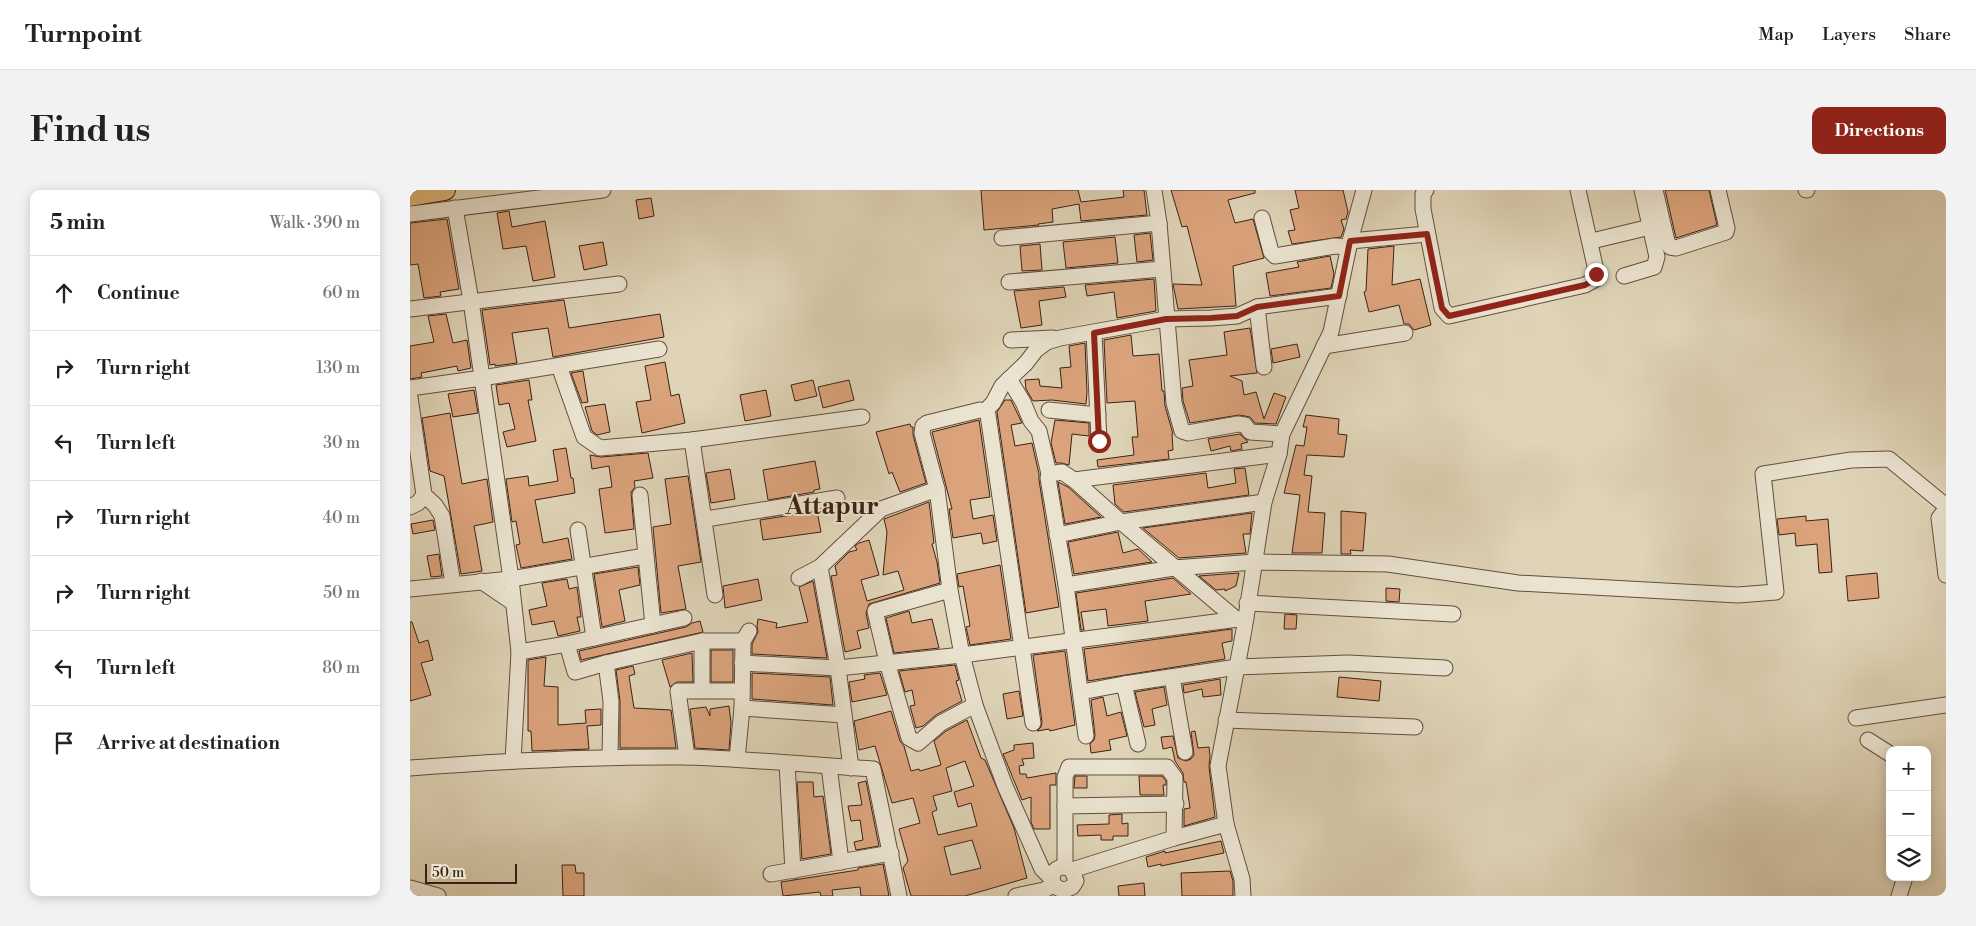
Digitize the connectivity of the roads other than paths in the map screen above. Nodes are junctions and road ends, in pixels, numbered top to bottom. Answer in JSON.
{"nodes":[{"id":1,"x":445,"y":190,"type":"edge"},
{"id":2,"x":603,"y":190,"type":"edge"},
{"id":3,"x":1154,"y":190,"type":"edge"},
{"id":4,"x":1364,"y":190,"type":"edge"},
{"id":5,"x":1426,"y":190,"type":"edge"},
{"id":6,"x":1578,"y":190,"type":"edge"},
{"id":7,"x":1642,"y":190,"type":"edge"},
{"id":8,"x":1655,"y":190,"type":"edge"},
{"id":9,"x":1718,"y":190,"type":"edge"},
{"id":10,"x":410,"y":196,"type":"edge"},
{"id":11,"x":455,"y":208,"type":"junction"},
{"id":12,"x":410,"y":214,"type":"edge"},
{"id":13,"x":1262,"y":218,"type":"dead end"},
{"id":14,"x":1159,"y":223,"type":"junction"},
{"id":15,"x":1650,"y":226,"type":"junction"},
{"id":16,"x":1427,"y":234,"type":"junction"},
{"id":17,"x":1002,"y":238,"type":"dead end"},
{"id":18,"x":1596,"y":240,"type":"dead end"},
{"id":19,"x":1350,"y":244,"type":"junction"},
{"id":20,"x":1162,"y":269,"type":"junction"},
{"id":21,"x":1624,"y":276,"type":"dead end"},
{"id":22,"x":1008,"y":282,"type":"dead end"},
{"id":23,"x":619,"y":284,"type":"dead end"},
{"id":24,"x":1339,"y":296,"type":"junction"},
{"id":25,"x":471,"y":301,"type":"junction"},
{"id":26,"x":1257,"y":307,"type":"junction"},
{"id":27,"x":410,"y":309,"type":"edge"},
{"id":28,"x":1166,"y":319,"type":"junction"},
{"id":29,"x":1094,"y":333,"type":"junction"},
{"id":30,"x":1405,"y":333,"type":"dead end"},
{"id":31,"x":1060,"y":338,"type":"junction"},
{"id":32,"x":1011,"y":340,"type":"dead end"},
{"id":33,"x":1324,"y":346,"type":"junction"},
{"id":34,"x":659,"y":349,"type":"dead end"},
{"id":35,"x":559,"y":366,"type":"junction"},
{"id":36,"x":1264,"y":367,"type":"dead end"},
{"id":37,"x":482,"y":378,"type":"junction"},
{"id":38,"x":1009,"y":379,"type":"junction"},
{"id":39,"x":410,"y":388,"type":"edge"},
{"id":40,"x":410,"y":397,"type":"edge"},
{"id":41,"x":1049,"y":410,"type":"dead end"},
{"id":42,"x":985,"y":411,"type":"junction"},
{"id":43,"x":1098,"y":415,"type":"junction"},
{"id":44,"x":862,"y":417,"type":"dead end"},
{"id":45,"x":1282,"y":434,"type":"junction"},
{"id":46,"x":692,"y":440,"type":"junction"},
{"id":47,"x":1099,"y":441,"type":"dead end"},
{"id":48,"x":1279,"y":454,"type":"junction"},
{"id":49,"x":1050,"y":474,"type":"junction"},
{"id":50,"x":1074,"y":480,"type":"junction"},
{"id":51,"x":937,"y":488,"type":"junction"},
{"id":52,"x":424,"y":495,"type":"junction"},
{"id":53,"x":640,"y":495,"type":"dead end"},
{"id":54,"x":837,"y":498,"type":"dead end"},
{"id":55,"x":1264,"y":502,"type":"junction"},
{"id":56,"x":410,"y":507,"type":"edge"},
{"id":57,"x":1946,"y":508,"type":"edge"},
{"id":58,"x":706,"y":519,"type":"junction"},
{"id":59,"x":1121,"y":522,"type":"junction"},
{"id":60,"x":578,"y":530,"type":"dead end"},
{"id":61,"x":1057,"y":535,"type":"junction"},
{"id":62,"x":645,"y":556,"type":"junction"},
{"id":63,"x":1255,"y":562,"type":"junction"},
{"id":64,"x":585,"y":566,"type":"junction"},
{"id":65,"x":820,"y":567,"type":"junction"},
{"id":66,"x":1174,"y":568,"type":"junction"},
{"id":67,"x":1946,"y":574,"type":"edge"},
{"id":68,"x":800,"y":578,"type":"dead end"},
{"id":69,"x":511,"y":579,"type":"junction"},
{"id":70,"x":481,"y":581,"type":"junction"},
{"id":71,"x":453,"y":584,"type":"junction"},
{"id":72,"x":1066,"y":585,"type":"junction"},
{"id":73,"x":410,"y":589,"type":"edge"},
{"id":74,"x":950,"y":590,"type":"junction"},
{"id":75,"x":716,"y":595,"type":"dead end"},
{"id":76,"x":512,"y":602,"type":"junction"},
{"id":77,"x":1247,"y":603,"type":"junction"},
{"id":78,"x":1453,"y":614,"type":"dead end"},
{"id":79,"x":684,"y":618,"type":"dead end"},
{"id":80,"x":1241,"y":619,"type":"junction"},
{"id":81,"x":653,"y":625,"type":"junction"},
{"id":82,"x":594,"y":638,"type":"junction"},
{"id":83,"x":1072,"y":640,"type":"junction"},
{"id":84,"x":702,"y":641,"type":"junction"},
{"id":85,"x":567,"y":644,"type":"junction"},
{"id":86,"x":1022,"y":646,"type":"junction"},
{"id":87,"x":519,"y":652,"type":"junction"},
{"id":88,"x":962,"y":655,"type":"junction"},
{"id":89,"x":887,"y":662,"type":"junction"},
{"id":90,"x":606,"y":663,"type":"junction"},
{"id":91,"x":742,"y":663,"type":"junction"},
{"id":92,"x":1237,"y":667,"type":"junction"},
{"id":93,"x":838,"y":668,"type":"junction"},
{"id":94,"x":1445,"y":668,"type":"dead end"},
{"id":95,"x":1172,"y":677,"type":"junction"},
{"id":96,"x":1124,"y":684,"type":"junction"},
{"id":97,"x":702,"y":690,"type":"junction"},
{"id":98,"x":741,"y":691,"type":"junction"},
{"id":99,"x":1080,"y":692,"type":"junction"},
{"id":100,"x":975,"y":705,"type":"junction"},
{"id":101,"x":1946,"y":705,"type":"edge"},
{"id":102,"x":742,"y":708,"type":"junction"},
{"id":103,"x":844,"y":715,"type":"junction"},
{"id":104,"x":1856,"y":718,"type":"dead end"},
{"id":105,"x":1226,"y":720,"type":"junction"},
{"id":106,"x":1034,"y":723,"type":"dead end"},
{"id":107,"x":1415,"y":727,"type":"dead end"},
{"id":108,"x":1086,"y":736,"type":"dead end"},
{"id":109,"x":1868,"y":740,"type":"dead end"},
{"id":110,"x":1138,"y":744,"type":"dead end"},
{"id":111,"x":1886,"y":751,"type":"edge"},
{"id":112,"x":1185,"y":752,"type":"dead end"},
{"id":113,"x":610,"y":757,"type":"junction"},
{"id":114,"x":687,"y":758,"type":"junction"},
{"id":115,"x":737,"y":759,"type":"junction"},
{"id":116,"x":513,"y":761,"type":"junction"},
{"id":117,"x":787,"y":764,"type":"junction"},
{"id":118,"x":829,"y":766,"type":"junction"},
{"id":119,"x":410,"y":768,"type":"edge"},
{"id":120,"x":851,"y":768,"type":"junction"},
{"id":121,"x":1176,"y":804,"type":"junction"},
{"id":122,"x":1065,"y":806,"type":"junction"},
{"id":123,"x":1226,"y":824,"type":"junction"},
{"id":124,"x":1174,"y":838,"type":"junction"},
{"id":125,"x":891,"y":853,"type":"junction"},
{"id":126,"x":841,"y":862,"type":"junction"},
{"id":127,"x":1069,"y":868,"type":"junction"},
{"id":128,"x":793,"y":871,"type":"junction"},
{"id":129,"x":771,"y":874,"type":"dead end"},
{"id":130,"x":1904,"y":881,"type":"edge"},
{"id":131,"x":410,"y":888,"type":"edge"},
{"id":132,"x":1058,"y":888,"type":"edge"},
{"id":133,"x":438,"y":896,"type":"edge"},
{"id":134,"x":899,"y":896,"type":"edge"},
{"id":135,"x":1016,"y":896,"type":"edge"},
{"id":136,"x":1243,"y":896,"type":"edge"},
{"id":137,"x":1899,"y":896,"type":"edge"}],
"edges":[{"from":1,"to":10,"type":"main road"},
{"from":2,"to":11,"type":"street"},
{"from":3,"to":14,"type":"street"},
{"from":4,"to":19,"type":"street"},
{"from":5,"to":16,"type":"street"},
{"from":6,"to":16,"type":"street"},
{"from":7,"to":15,"type":"street"},
{"from":8,"to":9,"type":"street"},
{"from":11,"to":12,"type":"street"},
{"from":11,"to":25,"type":"street"},
{"from":13,"to":19,"type":"street"},
{"from":14,"to":17,"type":"street"},
{"from":14,"to":20,"type":"street"},
{"from":15,"to":18,"type":"street"},
{"from":15,"to":21,"type":"street"},
{"from":16,"to":19,"type":"street"},
{"from":19,"to":24,"type":"street"},
{"from":20,"to":22,"type":"street"},
{"from":20,"to":28,"type":"street"},
{"from":23,"to":25,"type":"street"},
{"from":24,"to":26,"type":"street"},
{"from":24,"to":33,"type":"street"},
{"from":25,"to":27,"type":"street"},
{"from":25,"to":37,"type":"street"},
{"from":26,"to":28,"type":"street"},
{"from":26,"to":36,"type":"street"},
{"from":28,"to":29,"type":"street"},
{"from":28,"to":45,"type":"street"},
{"from":29,"to":31,"type":"street"},
{"from":29,"to":43,"type":"street"},
{"from":30,"to":33,"type":"street"},
{"from":31,"to":32,"type":"street"},
{"from":31,"to":38,"type":"street"},
{"from":33,"to":45,"type":"street"},
{"from":34,"to":35,"type":"street"},
{"from":35,"to":37,"type":"street"},
{"from":35,"to":46,"type":"street"},
{"from":37,"to":39,"type":"street"},
{"from":37,"to":69,"type":"street"},
{"from":38,"to":42,"type":"street"},
{"from":38,"to":49,"type":"street"},
{"from":40,"to":52,"type":"street"},
{"from":41,"to":43,"type":"street"},
{"from":42,"to":51,"type":"street"},
{"from":42,"to":86,"type":"street"},
{"from":43,"to":47,"type":"street"},
{"from":44,"to":46,"type":"street"},
{"from":45,"to":48,"type":"street"},
{"from":46,"to":58,"type":"street"},
{"from":48,"to":50,"type":"street"},
{"from":48,"to":55,"type":"street"},
{"from":49,"to":50,"type":"street"},
{"from":49,"to":61,"type":"street"},
{"from":50,"to":59,"type":"street"},
{"from":51,"to":65,"type":"street"},
{"from":51,"to":74,"type":"street"},
{"from":52,"to":56,"type":"street"},
{"from":52,"to":71,"type":"street"},
{"from":53,"to":62,"type":"street"},
{"from":54,"to":58,"type":"street"},
{"from":55,"to":59,"type":"street"},
{"from":55,"to":63,"type":"street"},
{"from":57,"to":63,"type":"street"},
{"from":57,"to":67,"type":"street"},
{"from":58,"to":75,"type":"street"},
{"from":59,"to":61,"type":"street"},
{"from":59,"to":66,"type":"street"},
{"from":60,"to":64,"type":"street"},
{"from":61,"to":72,"type":"street"},
{"from":62,"to":64,"type":"street"},
{"from":62,"to":81,"type":"street"},
{"from":63,"to":66,"type":"street"},
{"from":63,"to":77,"type":"street"},
{"from":64,"to":69,"type":"street"},
{"from":64,"to":82,"type":"street"},
{"from":65,"to":68,"type":"street"},
{"from":65,"to":93,"type":"street"},
{"from":66,"to":72,"type":"street"},
{"from":66,"to":80,"type":"street"},
{"from":69,"to":70,"type":"street"},
{"from":69,"to":76,"type":"street"},
{"from":70,"to":71,"type":"street"},
{"from":70,"to":76,"type":"street"},
{"from":71,"to":73,"type":"street"},
{"from":72,"to":83,"type":"street"},
{"from":74,"to":88,"type":"street"},
{"from":74,"to":89,"type":"street"},
{"from":76,"to":87,"type":"street"},
{"from":77,"to":78,"type":"street"},
{"from":77,"to":80,"type":"street"},
{"from":79,"to":81,"type":"street"},
{"from":80,"to":83,"type":"street"},
{"from":80,"to":92,"type":"street"},
{"from":81,"to":82,"type":"street"},
{"from":82,"to":85,"type":"street"},
{"from":83,"to":86,"type":"street"},
{"from":83,"to":99,"type":"street"},
{"from":84,"to":90,"type":"street"},
{"from":84,"to":91,"type":"street"},
{"from":84,"to":97,"type":"street"},
{"from":85,"to":87,"type":"street"},
{"from":85,"to":90,"type":"street"},
{"from":86,"to":88,"type":"street"},
{"from":86,"to":106,"type":"street"},
{"from":87,"to":116,"type":"street"},
{"from":88,"to":89,"type":"street"},
{"from":88,"to":100,"type":"street"},
{"from":89,"to":93,"type":"street"},
{"from":89,"to":100,"type":"street"},
{"from":90,"to":113,"type":"street"},
{"from":91,"to":93,"type":"street"},
{"from":91,"to":98,"type":"street"},
{"from":92,"to":94,"type":"street"},
{"from":92,"to":95,"type":"street"},
{"from":92,"to":105,"type":"street"},
{"from":93,"to":103,"type":"street"},
{"from":95,"to":96,"type":"street"},
{"from":95,"to":112,"type":"street"},
{"from":96,"to":99,"type":"street"},
{"from":96,"to":110,"type":"street"},
{"from":97,"to":98,"type":"street"},
{"from":97,"to":114,"type":"street"},
{"from":98,"to":102,"type":"street"},
{"from":99,"to":108,"type":"street"},
{"from":100,"to":132,"type":"street"},
{"from":101,"to":104,"type":"street"},
{"from":102,"to":103,"type":"street"},
{"from":102,"to":115,"type":"street"},
{"from":103,"to":120,"type":"street"},
{"from":105,"to":107,"type":"street"},
{"from":105,"to":123,"type":"street"},
{"from":109,"to":111,"type":"street"},
{"from":113,"to":114,"type":"street"},
{"from":113,"to":116,"type":"street"},
{"from":114,"to":115,"type":"street"},
{"from":115,"to":117,"type":"street"},
{"from":116,"to":119,"type":"street"},
{"from":117,"to":118,"type":"street"},
{"from":117,"to":128,"type":"street"},
{"from":118,"to":120,"type":"street"},
{"from":118,"to":126,"type":"street"},
{"from":120,"to":125,"type":"street"},
{"from":121,"to":122,"type":"street"},
{"from":121,"to":122,"type":"street"},
{"from":121,"to":124,"type":"street"},
{"from":122,"to":127,"type":"street"},
{"from":123,"to":124,"type":"street"},
{"from":123,"to":136,"type":"street"},
{"from":124,"to":127,"type":"street"},
{"from":125,"to":126,"type":"street"},
{"from":125,"to":134,"type":"street"},
{"from":126,"to":128,"type":"street"},
{"from":127,"to":132,"type":"street"},
{"from":127,"to":132,"type":"street"},
{"from":128,"to":129,"type":"street"},
{"from":130,"to":137,"type":"street"},
{"from":131,"to":133,"type":"street"},
{"from":132,"to":135,"type":"street"}]}
